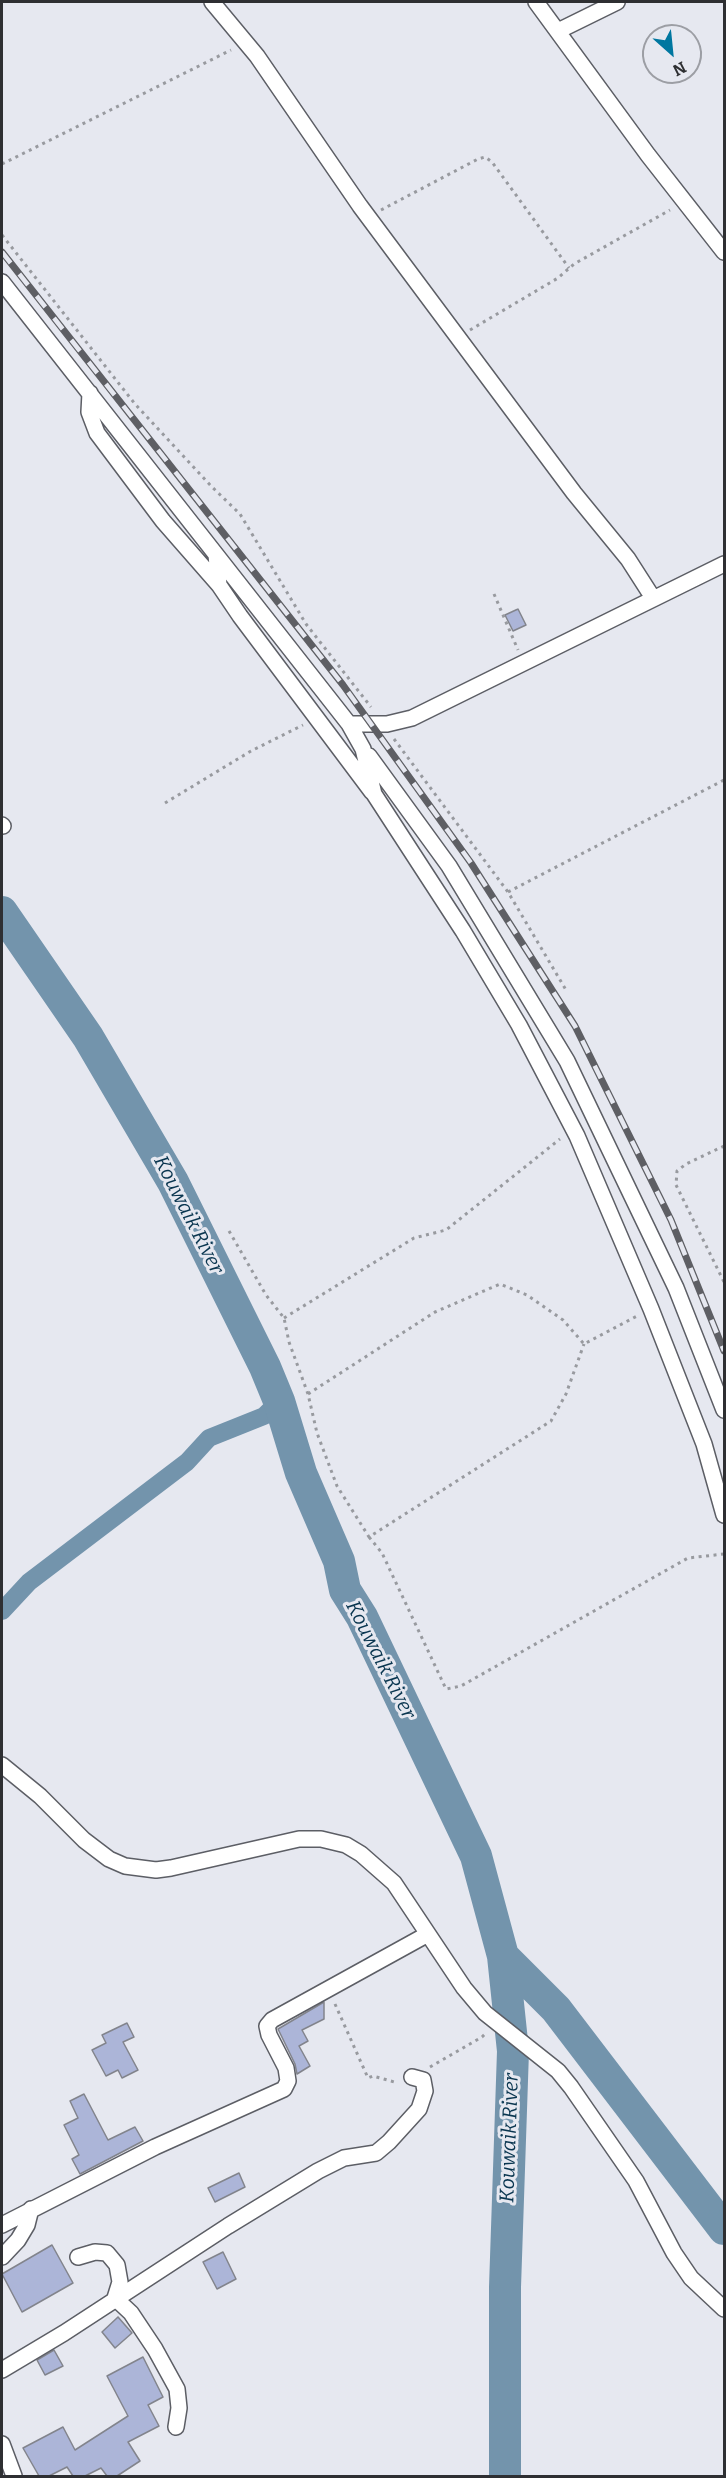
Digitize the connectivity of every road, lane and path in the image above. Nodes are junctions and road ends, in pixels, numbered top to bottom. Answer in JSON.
{"nodes":[{"id":1,"x":212,"y":2,"type":"edge"},
{"id":2,"x":536,"y":2,"type":"edge"},
{"id":3,"x":616,"y":2,"type":"edge"},
{"id":4,"x":558,"y":31,"type":"junction"},
{"id":5,"x":245,"y":42,"type":"junction"},
{"id":6,"x":2,"y":164,"type":"edge"},
{"id":7,"x":685,"y":202,"type":"junction"},
{"id":8,"x":368,"y":217,"type":"junction"},
{"id":9,"x":2,"y":235,"type":"edge"},
{"id":10,"x":724,"y":252,"type":"edge"},
{"id":11,"x":569,"y":268,"type":"junction"},
{"id":12,"x":2,"y":282,"type":"edge"},
{"id":13,"x":458,"y":337,"type":"junction"},
{"id":14,"x":90,"y":393,"type":"junction"},
{"id":15,"x":216,"y":555,"type":"junction"},
{"id":16,"x":724,"y":564,"type":"edge"},
{"id":17,"x":219,"y":585,"type":"junction"},
{"id":18,"x":494,"y":594,"type":"dead end"},
{"id":19,"x":653,"y":598,"type":"junction"},
{"id":20,"x":523,"y":663,"type":"junction"},
{"id":21,"x":316,"y":719,"type":"junction"},
{"id":22,"x":383,"y":723,"type":"junction"},
{"id":23,"x":349,"y":724,"type":"junction"},
{"id":24,"x":363,"y":749,"type":"junction"},
{"id":25,"x":724,"y":780,"type":"edge"},
{"id":26,"x":374,"y":794,"type":"junction"},
{"id":27,"x":165,"y":803,"type":"dead end"},
{"id":28,"x":508,"y":892,"type":"junction"},
{"id":29,"x":566,"y":990,"type":"dead end"},
{"id":30,"x":573,"y":1128,"type":"junction"},
{"id":31,"x":724,"y":1146,"type":"edge"},
{"id":32,"x":229,"y":1231,"type":"dead end"},
{"id":33,"x":724,"y":1282,"type":"edge"},
{"id":34,"x":651,"y":1309,"type":"junction"},
{"id":35,"x":284,"y":1318,"type":"junction"},
{"id":36,"x":584,"y":1344,"type":"junction"},
{"id":37,"x":308,"y":1394,"type":"junction"},
{"id":38,"x":724,"y":1410,"type":"edge"},
{"id":39,"x":724,"y":1515,"type":"edge"},
{"id":40,"x":369,"y":1537,"type":"junction"},
{"id":41,"x":724,"y":1554,"type":"edge"},
{"id":42,"x":2,"y":1765,"type":"edge"},
{"id":43,"x":428,"y":1934,"type":"junction"},
{"id":44,"x":339,"y":1984,"type":"junction"},
{"id":45,"x":498,"y":2025,"type":"junction"},
{"id":46,"x":412,"y":2077,"type":"junction"},
{"id":47,"x":31,"y":2209,"type":"junction"},
{"id":48,"x":2,"y":2225,"type":"edge"},
{"id":49,"x":2,"y":2257,"type":"edge"},
{"id":50,"x":78,"y":2257,"type":"dead end"},
{"id":51,"x":115,"y":2298,"type":"junction"},
{"id":52,"x":724,"y":2309,"type":"edge"},
{"id":53,"x":2,"y":2370,"type":"edge"},
{"id":54,"x":176,"y":2427,"type":"dead end"},
{"id":55,"x":2,"y":2444,"type":"edge"},
{"id":56,"x":14,"y":2476,"type":"edge"}],
"edges":[{"from":1,"to":5,"type":"street"},
{"from":2,"to":4,"type":"street"},
{"from":3,"to":4,"type":"street"},
{"from":4,"to":7,"type":"street"},
{"from":5,"to":6,"type":"path"},
{"from":5,"to":8,"type":"street"},
{"from":7,"to":10,"type":"street"},
{"from":7,"to":11,"type":"path"},
{"from":8,"to":11,"type":"path"},
{"from":8,"to":13,"type":"street"},
{"from":9,"to":22,"type":"path"},
{"from":11,"to":13,"type":"path"},
{"from":12,"to":14,"type":"street"},
{"from":13,"to":19,"type":"street"},
{"from":14,"to":15,"type":"street"},
{"from":14,"to":17,"type":"street"},
{"from":15,"to":17,"type":"street"},
{"from":15,"to":23,"type":"street"},
{"from":16,"to":19,"type":"street"},
{"from":17,"to":21,"type":"street"},
{"from":18,"to":20,"type":"path"},
{"from":19,"to":20,"type":"street"},
{"from":20,"to":22,"type":"street"},
{"from":21,"to":26,"type":"street"},
{"from":21,"to":27,"type":"path"},
{"from":22,"to":23,"type":"street"},
{"from":22,"to":28,"type":"path"},
{"from":23,"to":24,"type":"street"},
{"from":24,"to":26,"type":"street"},
{"from":24,"to":38,"type":"street"},
{"from":25,"to":28,"type":"path"},
{"from":26,"to":30,"type":"street"},
{"from":28,"to":29,"type":"path"},
{"from":30,"to":34,"type":"street"},
{"from":30,"to":35,"type":"path"},
{"from":31,"to":33,"type":"path"},
{"from":32,"to":35,"type":"path"},
{"from":34,"to":36,"type":"path"},
{"from":34,"to":39,"type":"street"},
{"from":35,"to":37,"type":"path"},
{"from":36,"to":37,"type":"path"},
{"from":36,"to":40,"type":"path"},
{"from":37,"to":40,"type":"path"},
{"from":40,"to":41,"type":"path"},
{"from":42,"to":43,"type":"street"},
{"from":43,"to":44,"type":"street"},
{"from":43,"to":45,"type":"street"},
{"from":44,"to":46,"type":"path"},
{"from":44,"to":47,"type":"street"},
{"from":45,"to":46,"type":"path"},
{"from":45,"to":52,"type":"street"},
{"from":46,"to":51,"type":"street"},
{"from":47,"to":48,"type":"street"},
{"from":47,"to":49,"type":"street"},
{"from":50,"to":51,"type":"street"},
{"from":51,"to":53,"type":"street"},
{"from":51,"to":54,"type":"street"},
{"from":55,"to":56,"type":"street"}]}
